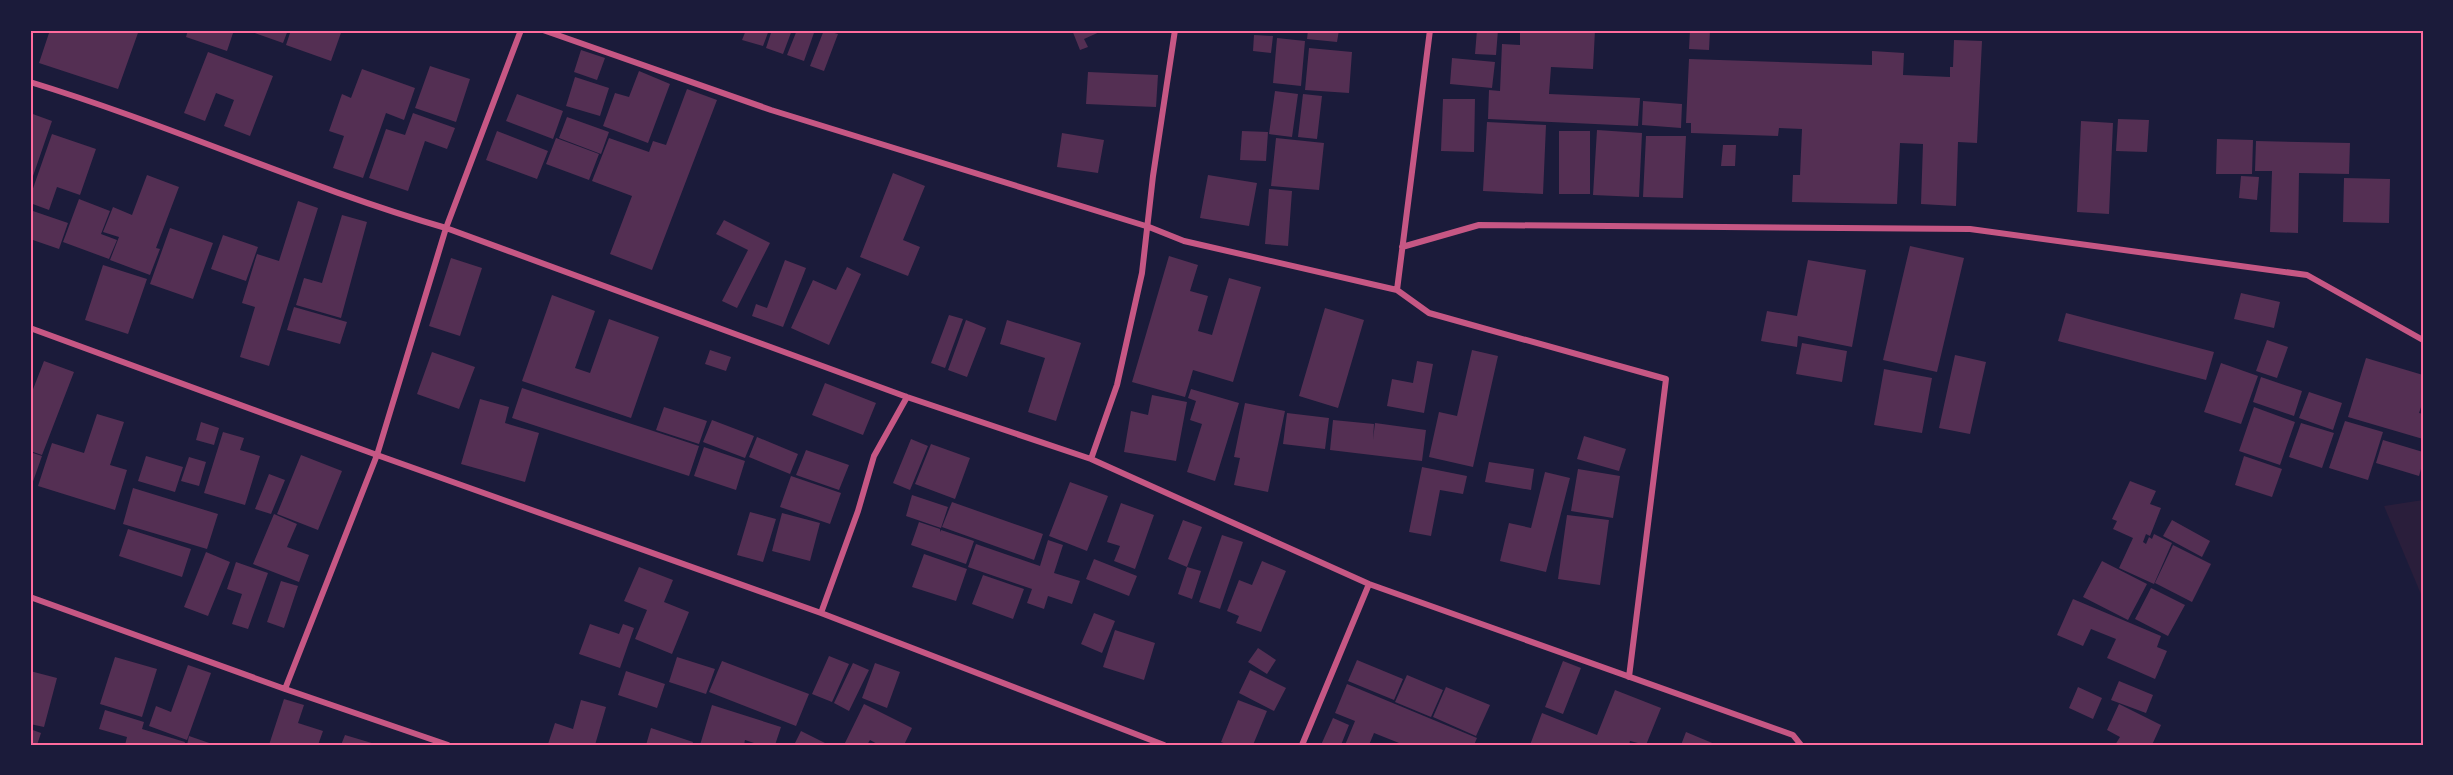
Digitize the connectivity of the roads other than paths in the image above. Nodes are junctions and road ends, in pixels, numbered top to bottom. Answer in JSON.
{"nodes":[{"id":1,"x":521,"y":30,"type":"edge"},
{"id":2,"x":543,"y":30,"type":"edge"},
{"id":3,"x":1175,"y":30,"type":"edge"},
{"id":4,"x":1430,"y":30,"type":"edge"},
{"id":5,"x":30,"y":82,"type":"edge"},
{"id":6,"x":1149,"y":227,"type":"junction"},
{"id":7,"x":447,"y":228,"type":"junction"},
{"id":8,"x":1402,"y":247,"type":"junction"},
{"id":9,"x":1397,"y":290,"type":"junction"},
{"id":10,"x":30,"y":328,"type":"edge"},
{"id":11,"x":2423,"y":340,"type":"edge"},
{"id":12,"x":907,"y":397,"type":"junction"},
{"id":13,"x":377,"y":455,"type":"junction"},
{"id":14,"x":1091,"y":459,"type":"junction"},
{"id":15,"x":1369,"y":584,"type":"junction"},
{"id":16,"x":30,"y":597,"type":"edge"},
{"id":17,"x":820,"y":613,"type":"junction"},
{"id":18,"x":1629,"y":677,"type":"junction"},
{"id":19,"x":285,"y":689,"type":"junction"},
{"id":20,"x":448,"y":745,"type":"edge"},
{"id":21,"x":1164,"y":745,"type":"edge"},
{"id":22,"x":1302,"y":745,"type":"edge"},
{"id":23,"x":1801,"y":745,"type":"edge"}],
"edges":[{"from":1,"to":7,"type":"street"},
{"from":2,"to":6,"type":"street"},
{"from":3,"to":6,"type":"street"},
{"from":4,"to":8,"type":"street"},
{"from":5,"to":7,"type":"street"},
{"from":6,"to":9,"type":"street"},
{"from":6,"to":14,"type":"street"},
{"from":7,"to":12,"type":"street"},
{"from":7,"to":13,"type":"street"},
{"from":8,"to":9,"type":"street"},
{"from":8,"to":11,"type":"street"},
{"from":9,"to":18,"type":"street"},
{"from":10,"to":13,"type":"street"},
{"from":12,"to":14,"type":"street"},
{"from":12,"to":17,"type":"street"},
{"from":13,"to":17,"type":"street"},
{"from":13,"to":19,"type":"street"},
{"from":14,"to":15,"type":"street"},
{"from":15,"to":18,"type":"street"},
{"from":15,"to":22,"type":"street"},
{"from":16,"to":19,"type":"street"},
{"from":17,"to":21,"type":"street"},
{"from":18,"to":23,"type":"street"},
{"from":19,"to":20,"type":"street"}]}
